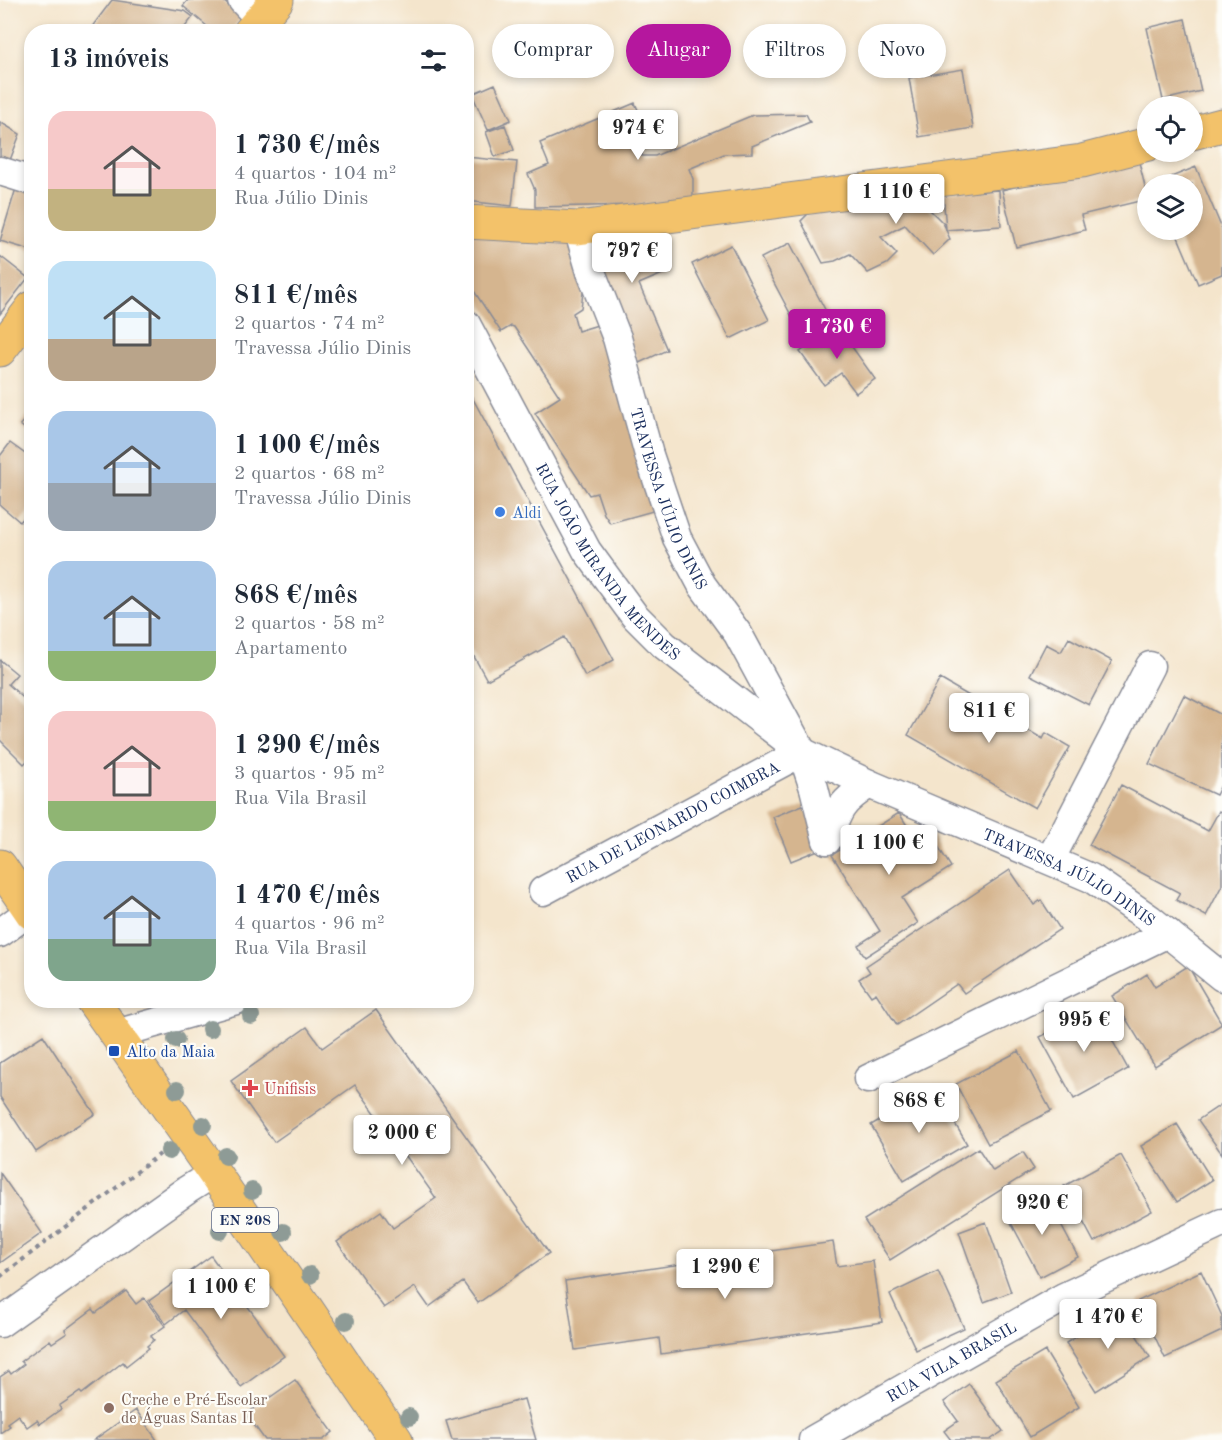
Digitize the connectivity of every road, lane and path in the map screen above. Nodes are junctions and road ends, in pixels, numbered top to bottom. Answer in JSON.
{"nodes":[{"id":1,"x":1222,"y":125,"type":"edge"},
{"id":2,"x":1203,"y":130,"type":"edge"},
{"id":3,"x":1137,"y":147,"type":"edge"},
{"id":4,"x":0,"y":171,"type":"edge"},
{"id":5,"x":24,"y":178,"type":"edge"},
{"id":6,"x":474,"y":222,"type":"edge"},
{"id":7,"x":578,"y":228,"type":"junction"},
{"id":8,"x":24,"y":319,"type":"edge"},
{"id":9,"x":474,"y":341,"type":"edge"},
{"id":10,"x":0,"y":350,"type":"edge"},
{"id":11,"x":1150,"y":666,"type":"dead end"},
{"id":12,"x":802,"y":752,"type":"junction"},
{"id":13,"x":869,"y":784,"type":"junction"},
{"id":14,"x":1050,"y":860,"type":"junction"},
{"id":15,"x":0,"y":866,"type":"edge"},
{"id":16,"x":543,"y":891,"type":"dead end"},
{"id":17,"x":24,"y":902,"type":"edge"},
{"id":18,"x":24,"y":917,"type":"edge"},
{"id":19,"x":0,"y":933,"type":"edge"},
{"id":20,"x":1168,"y":933,"type":"junction"},
{"id":21,"x":1222,"y":977,"type":"edge"},
{"id":22,"x":98,"y":1008,"type":"edge"},
{"id":23,"x":208,"y":1008,"type":"edge"},
{"id":24,"x":116,"y":1034,"type":"junction"},
{"id":25,"x":868,"y":1079,"type":"dead end"},
{"id":26,"x":160,"y":1154,"type":"dead end"},
{"id":27,"x":214,"y":1173,"type":"junction"},
{"id":28,"x":1222,"y":1223,"type":"edge"},
{"id":29,"x":0,"y":1277,"type":"edge"},
{"id":30,"x":0,"y":1323,"type":"edge"},
{"id":31,"x":396,"y":1440,"type":"edge"},
{"id":32,"x":813,"y":1440,"type":"edge"}],
"edges":[{"from":1,"to":2,"type":"main road"},
{"from":3,"to":7,"type":"main road"},
{"from":4,"to":5,"type":"street"},
{"from":6,"to":7,"type":"main road"},
{"from":7,"to":12,"type":"street","name":"TRAVESSA JÚLIO DINIS"},
{"from":8,"to":10,"type":"main road"},
{"from":9,"to":12,"type":"street","name":"RUA JOÃO MIRANDA MENDES"},
{"from":11,"to":14,"type":"street"},
{"from":12,"to":13,"type":"street","name":"TRAVESSA JÚLIO DINIS"},
{"from":12,"to":13,"type":"street","name":"TRAVESSA JÚLIO DINIS"},
{"from":12,"to":16,"type":"street","name":"RUA DE LEONARDO COIMBRA"},
{"from":13,"to":14,"type":"street","name":"TRAVESSA JÚLIO DINIS"},
{"from":14,"to":20,"type":"street","name":"TRAVESSA JÚLIO DINIS"},
{"from":15,"to":17,"type":"main road"},
{"from":18,"to":19,"type":"street"},
{"from":20,"to":21,"type":"street","name":"TRAVESSA JÚLIO DINIS"},
{"from":20,"to":25,"type":"street"},
{"from":22,"to":24,"type":"main road","number":"EN 208"},
{"from":23,"to":24,"type":"street"},
{"from":24,"to":27,"type":"main road","number":"EN 208"},
{"from":26,"to":29,"type":"path"},
{"from":27,"to":30,"type":"street"},
{"from":27,"to":31,"type":"main road","number":"EN 208"},
{"from":28,"to":32,"type":"street","name":"RUA VILA BRASIL"}]}
